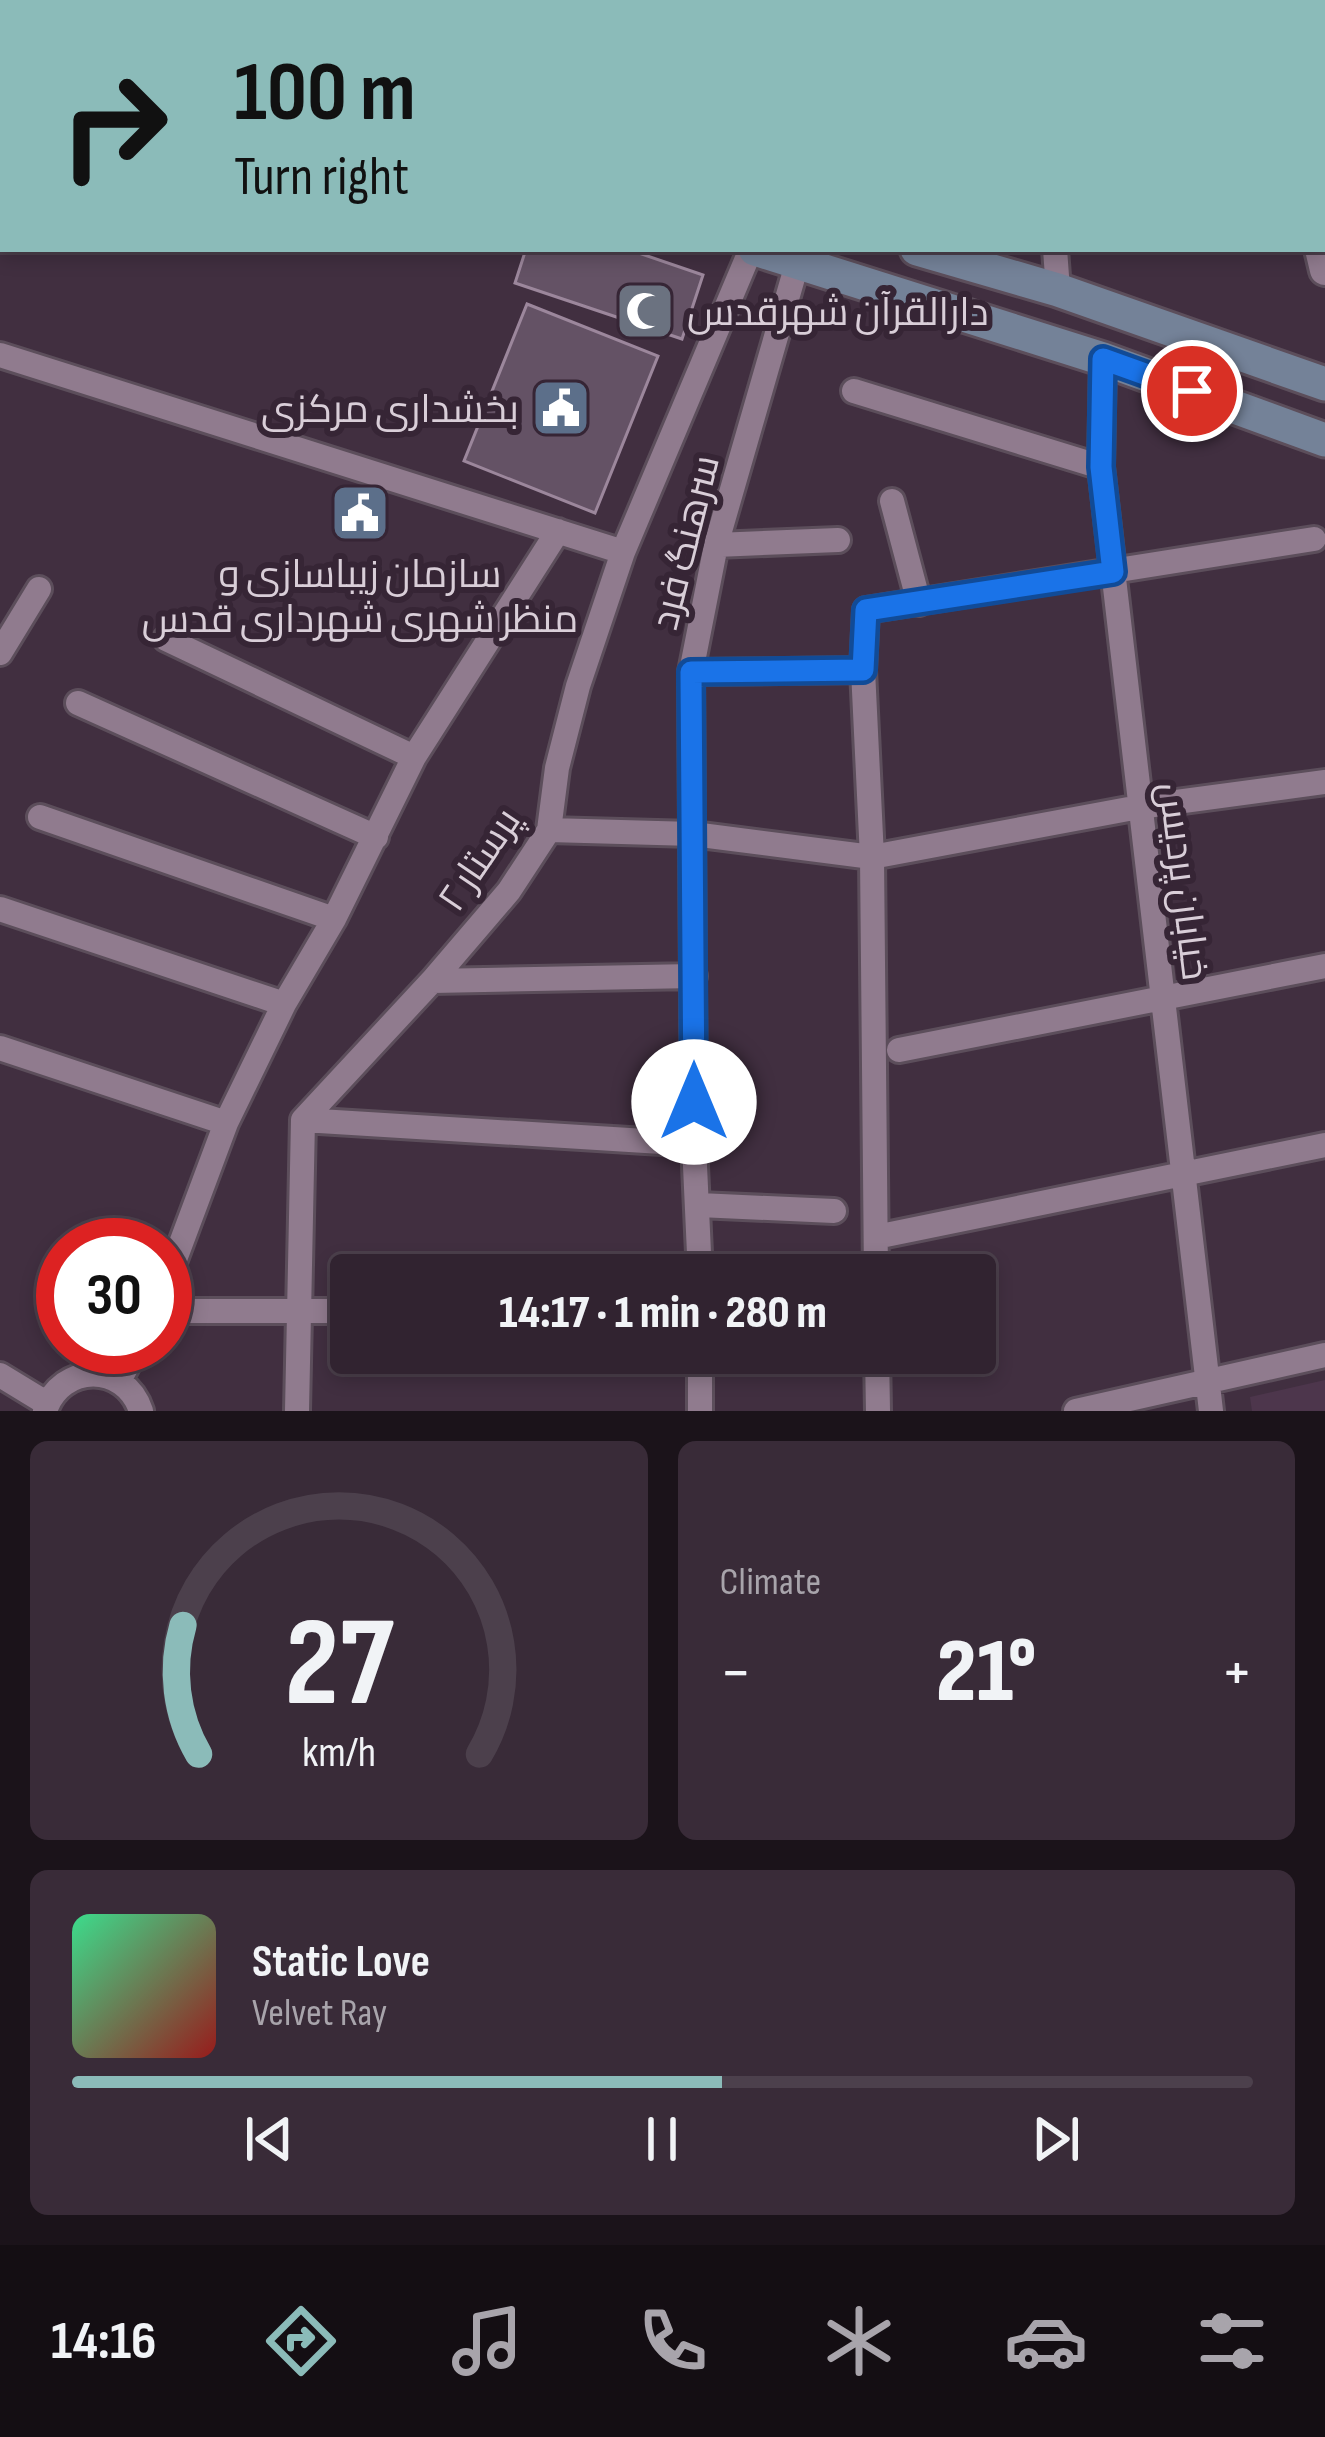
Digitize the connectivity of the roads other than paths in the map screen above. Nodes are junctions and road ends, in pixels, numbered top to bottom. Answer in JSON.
{"nodes":[{"id":1,"x":752,"y":252,"type":"edge"},
{"id":2,"x":762,"y":252,"type":"edge"},
{"id":3,"x":927,"y":252,"type":"edge"},
{"id":4,"x":1055,"y":252,"type":"edge"},
{"id":5,"x":797,"y":264,"type":"junction"},
{"id":6,"x":1058,"y":290,"type":"junction"},
{"id":7,"x":0,"y":355,"type":"edge"},
{"id":8,"x":1103,"y":359,"type":"junction"},
{"id":9,"x":1325,"y":384,"type":"edge"},
{"id":10,"x":854,"y":391,"type":"dead end"},
{"id":11,"x":1325,"y":440,"type":"edge"},
{"id":12,"x":1101,"y":467,"type":"junction"},
{"id":13,"x":892,"y":501,"type":"dead end"},
{"id":14,"x":558,"y":532,"type":"junction"},
{"id":15,"x":1314,"y":539,"type":"dead end"},
{"id":16,"x":838,"y":540,"type":"dead end"},
{"id":17,"x":716,"y":545,"type":"junction"},
{"id":18,"x":623,"y":552,"type":"junction"},
{"id":19,"x":1113,"y":572,"type":"junction"},
{"id":20,"x":39,"y":589,"type":"dead end"},
{"id":21,"x":919,"y":603,"type":"junction"},
{"id":22,"x":166,"y":639,"type":"dead end"},
{"id":23,"x":0,"y":653,"type":"edge"},
{"id":24,"x":863,"y":670,"type":"junction"},
{"id":25,"x":691,"y":672,"type":"junction"},
{"id":26,"x":78,"y":703,"type":"dead end"},
{"id":27,"x":415,"y":757,"type":"junction"},
{"id":28,"x":1325,"y":782,"type":"edge"},
{"id":29,"x":1139,"y":806,"type":"junction"},
{"id":30,"x":40,"y":818,"type":"dead end"},
{"id":31,"x":549,"y":830,"type":"junction"},
{"id":32,"x":693,"y":834,"type":"junction"},
{"id":33,"x":376,"y":837,"type":"junction"},
{"id":34,"x":872,"y":857,"type":"junction"},
{"id":35,"x":0,"y":909,"type":"edge"},
{"id":36,"x":334,"y":919,"type":"junction"},
{"id":37,"x":1325,"y":966,"type":"edge"},
{"id":38,"x":694,"y":976,"type":"junction"},
{"id":39,"x":432,"y":981,"type":"junction"},
{"id":40,"x":1164,"y":1000,"type":"junction"},
{"id":41,"x":284,"y":1004,"type":"junction"},
{"id":42,"x":0,"y":1048,"type":"edge"},
{"id":43,"x":899,"y":1050,"type":"dead end"},
{"id":44,"x":303,"y":1120,"type":"junction"},
{"id":45,"x":226,"y":1124,"type":"junction"},
{"id":46,"x":694,"y":1144,"type":"junction"},
{"id":47,"x":1325,"y":1145,"type":"edge"},
{"id":48,"x":1184,"y":1175,"type":"junction"},
{"id":49,"x":699,"y":1205,"type":"junction"},
{"id":50,"x":834,"y":1211,"type":"dead end"},
{"id":51,"x":191,"y":1218,"type":"edge"},
{"id":52,"x":876,"y":1238,"type":"junction"},
{"id":53,"x":700,"y":1254,"type":"edge"},
{"id":54,"x":876,"y":1254,"type":"edge"},
{"id":55,"x":301,"y":1310,"type":"junction"},
{"id":56,"x":192,"y":1311,"type":"edge"},
{"id":57,"x":330,"y":1311,"type":"edge"},
{"id":58,"x":1325,"y":1355,"type":"edge"},
{"id":59,"x":122,"y":1374,"type":"edge"},
{"id":60,"x":700,"y":1374,"type":"edge"},
{"id":61,"x":877,"y":1374,"type":"edge"},
{"id":62,"x":0,"y":1375,"type":"edge"},
{"id":63,"x":119,"y":1381,"type":"junction"},
{"id":64,"x":1208,"y":1383,"type":"junction"},
{"id":65,"x":46,"y":1407,"type":"edge"},
{"id":66,"x":141,"y":1411,"type":"edge"},
{"id":67,"x":297,"y":1411,"type":"edge"},
{"id":68,"x":700,"y":1411,"type":"edge"},
{"id":69,"x":878,"y":1411,"type":"edge"},
{"id":70,"x":1076,"y":1411,"type":"edge"},
{"id":71,"x":1211,"y":1411,"type":"edge"}],
"edges":[{"from":1,"to":18,"type":"street","name":"پرستار ۲"},
{"from":2,"to":5,"type":"main road"},
{"from":3,"to":6,"type":"main road"},
{"from":4,"to":6,"type":"street"},
{"from":5,"to":8,"type":"main road"},
{"from":5,"to":17,"type":"street","name":"سرهنگ فرد"},
{"from":6,"to":9,"type":"main road"},
{"from":7,"to":14,"type":"street"},
{"from":8,"to":11,"type":"main road"},
{"from":8,"to":12,"type":"street","name":"خیابان پردیس"},
{"from":10,"to":12,"type":"street"},
{"from":12,"to":19,"type":"street","name":"خیابان پردیس"},
{"from":13,"to":21,"type":"street"},
{"from":14,"to":18,"type":"street"},
{"from":14,"to":27,"type":"street"},
{"from":15,"to":19,"type":"street"},
{"from":16,"to":17,"type":"street"},
{"from":17,"to":25,"type":"street","name":"سرهنگ فرد"},
{"from":18,"to":31,"type":"street","name":"پرستار ۲"},
{"from":19,"to":21,"type":"street"},
{"from":19,"to":29,"type":"street","name":"خیابان پردیس"},
{"from":20,"to":23,"type":"street"},
{"from":21,"to":24,"type":"street"},
{"from":22,"to":27,"type":"street"},
{"from":24,"to":25,"type":"street"},
{"from":24,"to":34,"type":"street"},
{"from":25,"to":32,"type":"street","name":"سرهنگ فرد"},
{"from":26,"to":33,"type":"street"},
{"from":27,"to":33,"type":"street"},
{"from":28,"to":29,"type":"street"},
{"from":29,"to":34,"type":"street"},
{"from":29,"to":40,"type":"street","name":"خیابان پردیس"},
{"from":30,"to":36,"type":"street"},
{"from":31,"to":32,"type":"street"},
{"from":31,"to":39,"type":"street","name":"پرستار ۲"},
{"from":32,"to":34,"type":"street"},
{"from":32,"to":38,"type":"street","name":"سرهنگ فرد"},
{"from":33,"to":36,"type":"street"},
{"from":34,"to":52,"type":"street"},
{"from":35,"to":41,"type":"street"},
{"from":36,"to":41,"type":"street"},
{"from":37,"to":40,"type":"street"},
{"from":38,"to":39,"type":"street"},
{"from":38,"to":46,"type":"street","name":"سرهنگ فرد"},
{"from":39,"to":44,"type":"street","name":"پرستار ۲"},
{"from":40,"to":43,"type":"street"},
{"from":40,"to":48,"type":"street","name":"خیابان پردیس"},
{"from":41,"to":45,"type":"street"},
{"from":42,"to":45,"type":"street"},
{"from":44,"to":46,"type":"street"},
{"from":44,"to":55,"type":"street"},
{"from":45,"to":51,"type":"street"},
{"from":46,"to":49,"type":"street","name":"سرهنگ فرد"},
{"from":47,"to":48,"type":"street"},
{"from":48,"to":52,"type":"street"},
{"from":48,"to":64,"type":"street","name":"خیابان پردیس"},
{"from":49,"to":50,"type":"street"},
{"from":49,"to":53,"type":"street","name":"سرهنگ فرد"},
{"from":52,"to":54,"type":"street"},
{"from":55,"to":56,"type":"street"},
{"from":55,"to":57,"type":"street"},
{"from":55,"to":67,"type":"street"},
{"from":58,"to":64,"type":"street"},
{"from":59,"to":63,"type":"street"},
{"from":60,"to":68,"type":"street"},
{"from":61,"to":69,"type":"street"},
{"from":62,"to":65,"type":"street"},
{"from":63,"to":65,"type":"street"},
{"from":63,"to":66,"type":"street"},
{"from":64,"to":70,"type":"street"},
{"from":64,"to":71,"type":"street","name":"خیابان پردیس"}]}
